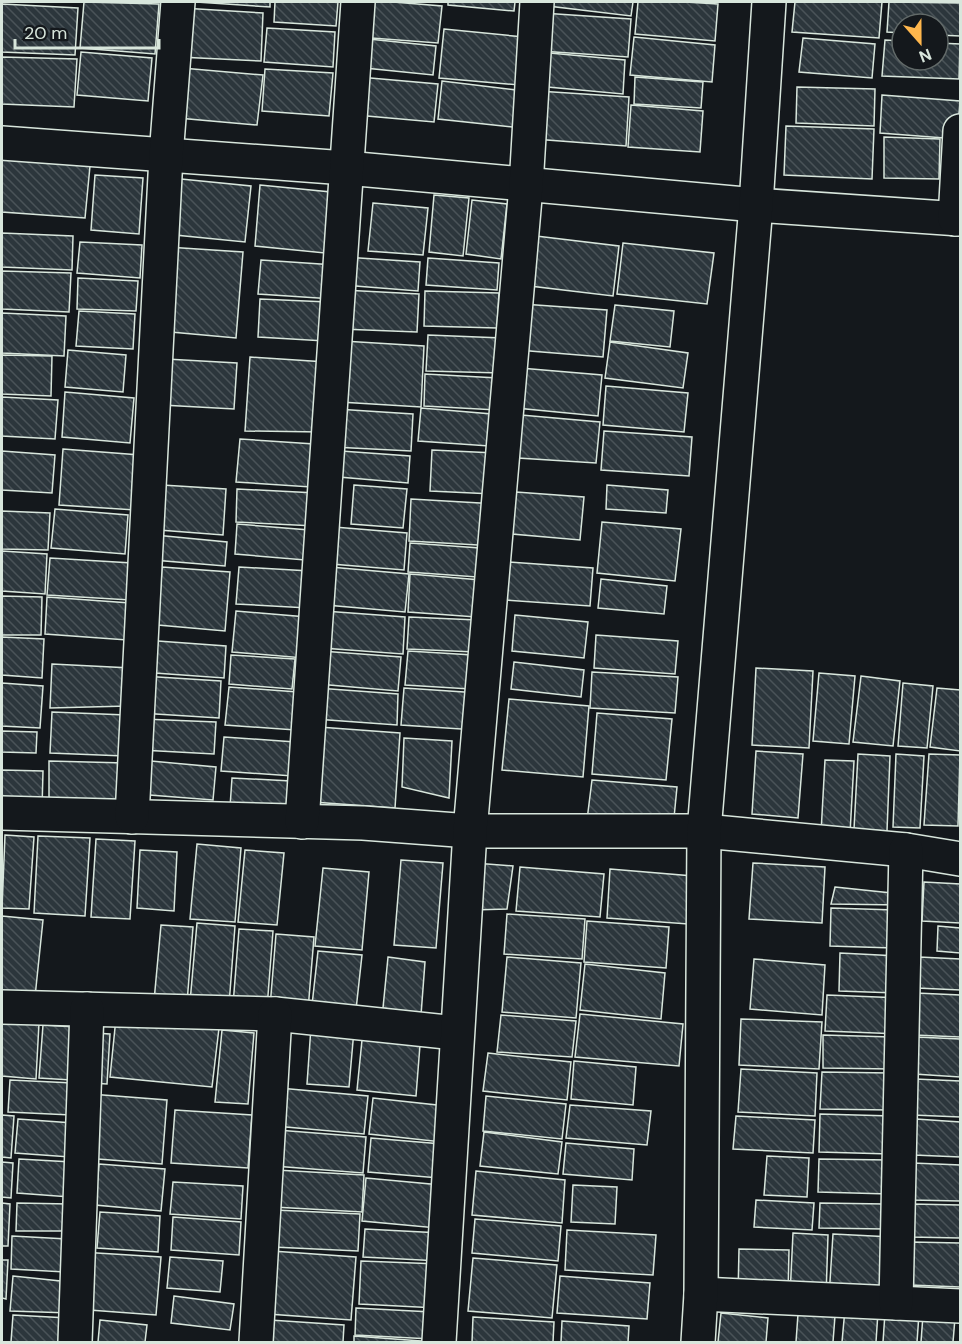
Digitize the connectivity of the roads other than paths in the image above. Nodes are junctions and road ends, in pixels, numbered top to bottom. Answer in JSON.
{"nodes":[{"id":1,"x":178,"y":2,"type":"edge"},
{"id":2,"x":358,"y":2,"type":"edge"},
{"id":3,"x":537,"y":2,"type":"edge"},
{"id":4,"x":770,"y":2,"type":"edge"},
{"id":5,"x":960,"y":131,"type":"edge"},
{"id":6,"x":2,"y":143,"type":"edge"},
{"id":7,"x":166,"y":156,"type":"junction"},
{"id":8,"x":346,"y":168,"type":"junction"},
{"id":9,"x":526,"y":186,"type":"junction"},
{"id":10,"x":756,"y":205,"type":"junction"},
{"id":11,"x":958,"y":219,"type":"edge"},
{"id":12,"x":2,"y":813,"type":"edge"},
{"id":13,"x":132,"y":817,"type":"junction"},
{"id":14,"x":302,"y":822,"type":"junction"},
{"id":15,"x":470,"y":831,"type":"junction"},
{"id":16,"x":704,"y":831,"type":"junction"},
{"id":17,"x":906,"y":850,"type":"junction"},
{"id":18,"x":960,"y":859,"type":"edge"},
{"id":19,"x":2,"y":1007,"type":"edge"},
{"id":20,"x":87,"y":1009,"type":"junction"},
{"id":21,"x":275,"y":1014,"type":"junction"},
{"id":22,"x":456,"y":1033,"type":"junction"},
{"id":23,"x":701,"y":1294,"type":"junction"},
{"id":24,"x":896,"y":1303,"type":"junction"},
{"id":25,"x":960,"y":1306,"type":"edge"},
{"id":26,"x":75,"y":1342,"type":"edge"},
{"id":27,"x":256,"y":1342,"type":"edge"},
{"id":28,"x":439,"y":1342,"type":"edge"},
{"id":29,"x":698,"y":1342,"type":"edge"}],
"edges":[{"from":1,"to":7,"type":"street"},
{"from":2,"to":8,"type":"street"},
{"from":3,"to":9,"type":"street"},
{"from":4,"to":10,"type":"street"},
{"from":5,"to":11,"type":"street"},
{"from":6,"to":7,"type":"street"},
{"from":7,"to":8,"type":"street"},
{"from":7,"to":13,"type":"street"},
{"from":8,"to":9,"type":"street"},
{"from":8,"to":14,"type":"street"},
{"from":9,"to":10,"type":"street"},
{"from":9,"to":15,"type":"street"},
{"from":10,"to":11,"type":"street"},
{"from":10,"to":16,"type":"street"},
{"from":12,"to":13,"type":"street"},
{"from":13,"to":14,"type":"street"},
{"from":14,"to":15,"type":"street"},
{"from":15,"to":16,"type":"street"},
{"from":15,"to":22,"type":"street"},
{"from":16,"to":17,"type":"street"},
{"from":16,"to":23,"type":"street"},
{"from":17,"to":18,"type":"street"},
{"from":17,"to":24,"type":"street"},
{"from":19,"to":20,"type":"street"},
{"from":20,"to":21,"type":"street"},
{"from":20,"to":26,"type":"street"},
{"from":21,"to":22,"type":"street"},
{"from":21,"to":27,"type":"street"},
{"from":22,"to":28,"type":"street"},
{"from":23,"to":24,"type":"street"},
{"from":23,"to":29,"type":"street"},
{"from":24,"to":25,"type":"street"}]}
